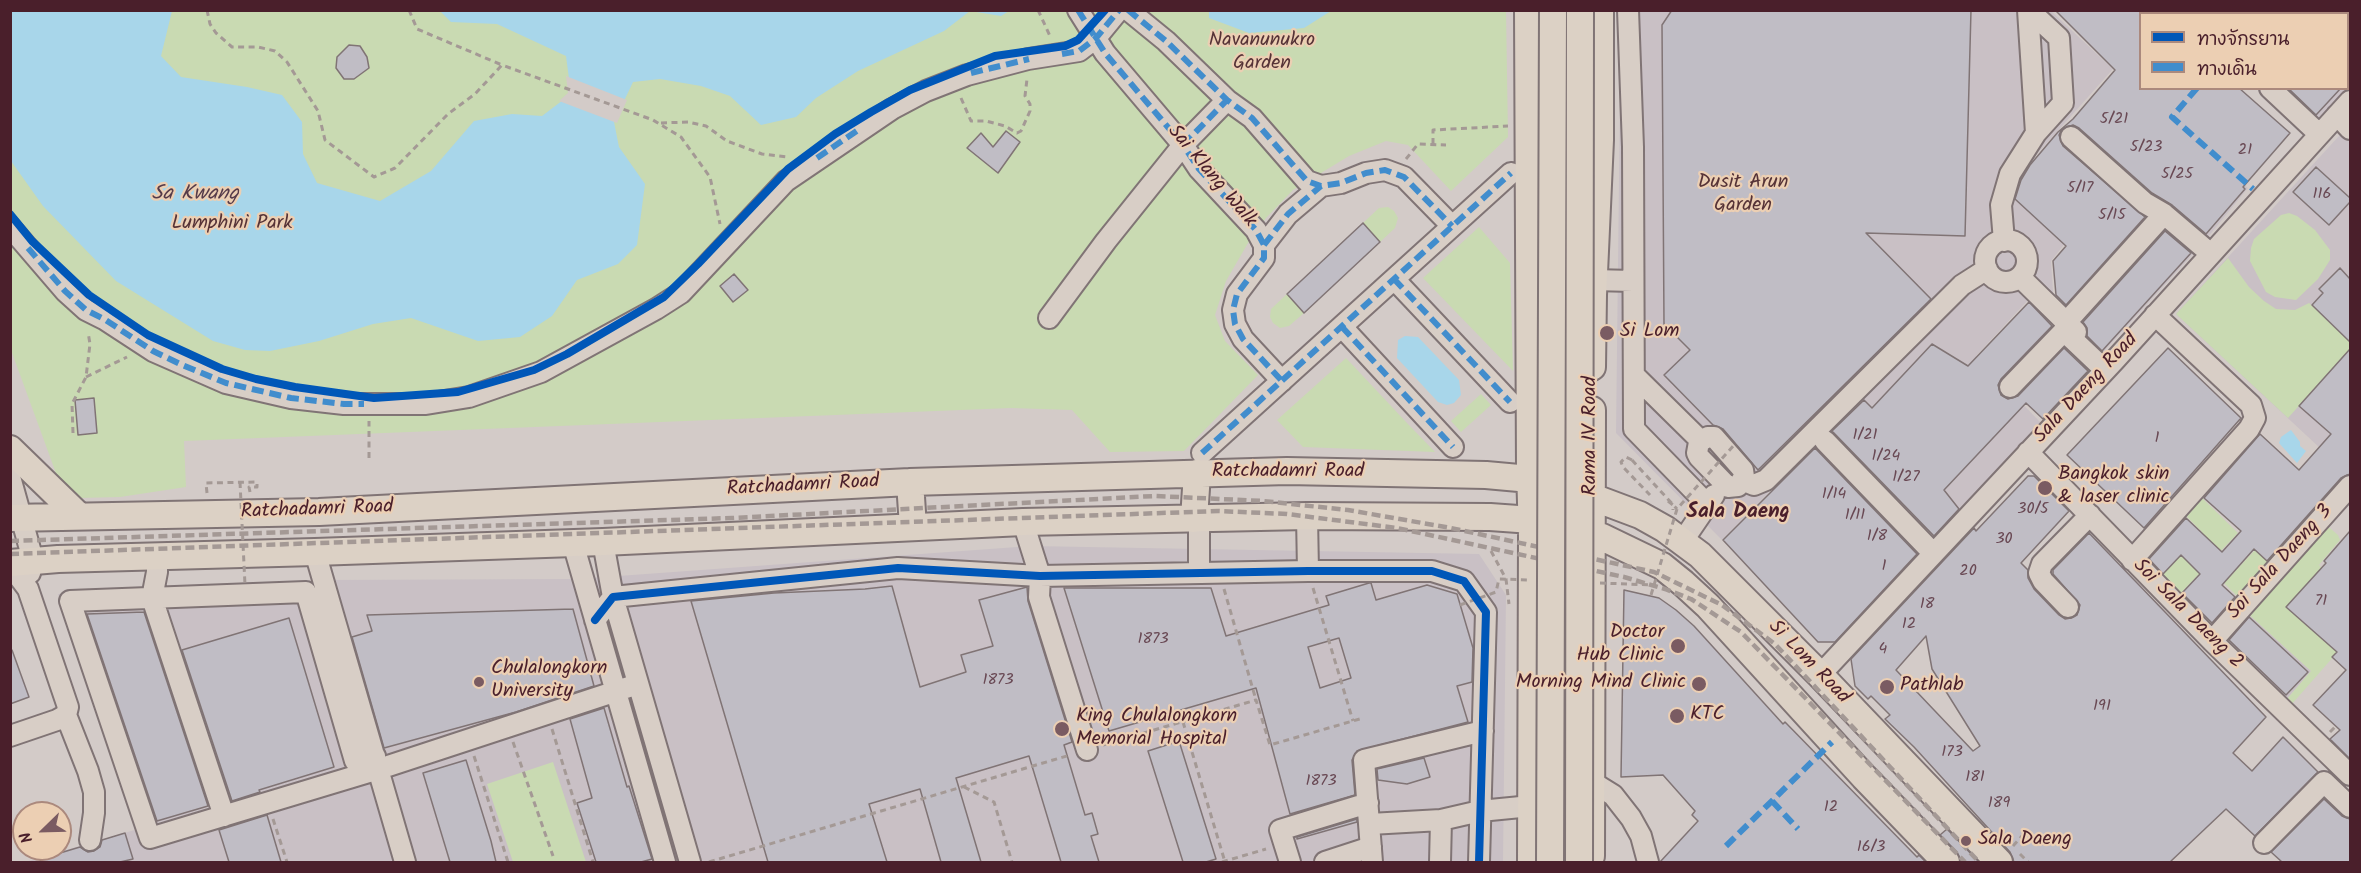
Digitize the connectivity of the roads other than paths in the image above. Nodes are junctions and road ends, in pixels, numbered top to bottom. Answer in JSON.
{"nodes":[{"id":1,"x":1078,"y":10,"type":"edge"},
{"id":2,"x":1119,"y":10,"type":"edge"},
{"id":3,"x":1128,"y":10,"type":"edge"},
{"id":4,"x":1528,"y":10,"type":"edge"},
{"id":5,"x":1553,"y":10,"type":"edge"},
{"id":6,"x":1580,"y":10,"type":"edge"},
{"id":7,"x":1600,"y":10,"type":"edge"},
{"id":8,"x":1628,"y":10,"type":"edge"},
{"id":9,"x":2029,"y":10,"type":"edge"},
{"id":10,"x":1096,"y":38,"type":"junction"},
{"id":11,"x":1600,"y":68,"type":"junction"},
{"id":12,"x":1528,"y":72,"type":"junction"},
{"id":13,"x":2272,"y":90,"type":"edge"},
{"id":14,"x":1227,"y":100,"type":"junction"},
{"id":15,"x":2346,"y":115,"type":"edge"},
{"id":16,"x":2036,"y":133,"type":"junction"},
{"id":17,"x":2319,"y":134,"type":"junction"},
{"id":18,"x":2071,"y":137,"type":"dead end"},
{"id":19,"x":1183,"y":145,"type":"junction"},
{"id":20,"x":1511,"y":173,"type":"dead end"},
{"id":21,"x":1321,"y":186,"type":"junction"},
{"id":22,"x":2164,"y":214,"type":"junction"},
{"id":23,"x":1452,"y":226,"type":"junction"},
{"id":24,"x":10,"y":227,"type":"edge"},
{"id":25,"x":2004,"y":241,"type":"junction"},
{"id":26,"x":1264,"y":244,"type":"junction"},
{"id":27,"x":2211,"y":254,"type":"junction"},
{"id":28,"x":1987,"y":269,"type":"junction"},
{"id":29,"x":2020,"y":277,"type":"junction"},
{"id":30,"x":1394,"y":279,"type":"junction"},
{"id":31,"x":1593,"y":280,"type":"junction"},
{"id":32,"x":1633,"y":281,"type":"junction"},
{"id":33,"x":2155,"y":315,"type":"junction"},
{"id":34,"x":2072,"y":317,"type":"dead end"},
{"id":35,"x":1049,"y":318,"type":"dead end"},
{"id":36,"x":1342,"y":327,"type":"junction"},
{"id":37,"x":2108,"y":367,"type":"junction"},
{"id":38,"x":1634,"y":375,"type":"junction"},
{"id":39,"x":1282,"y":381,"type":"junction"},
{"id":40,"x":2010,"y":387,"type":"dead end"},
{"id":41,"x":1510,"y":402,"type":"dead end"},
{"id":42,"x":1826,"y":441,"type":"dead end"},
{"id":43,"x":1453,"y":447,"type":"dead end"},
{"id":44,"x":10,"y":449,"type":"edge"},
{"id":45,"x":2028,"y":452,"type":"junction"},
{"id":46,"x":1200,"y":463,"type":"junction"},
{"id":47,"x":10,"y":477,"type":"edge"},
{"id":48,"x":1530,"y":479,"type":"junction"},
{"id":49,"x":910,"y":482,"type":"junction"},
{"id":50,"x":1733,"y":482,"type":"junction"},
{"id":51,"x":2350,"y":486,"type":"edge"},
{"id":52,"x":1592,"y":497,"type":"junction"},
{"id":53,"x":1708,"y":502,"type":"junction"},
{"id":54,"x":414,"y":507,"type":"junction"},
{"id":55,"x":2090,"y":515,"type":"junction"},
{"id":56,"x":79,"y":516,"type":"junction"},
{"id":57,"x":1307,"y":516,"type":"junction"},
{"id":58,"x":16,"y":518,"type":"edge"},
{"id":59,"x":1197,"y":519,"type":"junction"},
{"id":60,"x":1532,"y":520,"type":"junction"},
{"id":61,"x":1023,"y":522,"type":"junction"},
{"id":62,"x":913,"y":527,"type":"junction"},
{"id":63,"x":1592,"y":534,"type":"junction"},
{"id":64,"x":603,"y":542,"type":"junction"},
{"id":65,"x":1682,"y":542,"type":"junction"},
{"id":66,"x":573,"y":543,"type":"junction"},
{"id":67,"x":417,"y":548,"type":"junction"},
{"id":68,"x":315,"y":552,"type":"junction"},
{"id":69,"x":1933,"y":553,"type":"junction"},
{"id":70,"x":157,"y":556,"type":"junction"},
{"id":71,"x":2132,"y":560,"type":"junction"},
{"id":72,"x":18,"y":563,"type":"edge"},
{"id":73,"x":1308,"y":571,"type":"junction"},
{"id":74,"x":1199,"y":573,"type":"junction"},
{"id":75,"x":1040,"y":576,"type":"junction"},
{"id":76,"x":613,"y":597,"type":"junction"},
{"id":77,"x":152,"y":598,"type":"junction"},
{"id":78,"x":2068,"y":607,"type":"dead end"},
{"id":79,"x":595,"y":620,"type":"junction"},
{"id":80,"x":2212,"y":641,"type":"junction"},
{"id":81,"x":1820,"y":675,"type":"junction"},
{"id":82,"x":638,"y":684,"type":"junction"},
{"id":83,"x":616,"y":691,"type":"junction"},
{"id":84,"x":66,"y":715,"type":"junction"},
{"id":85,"x":1483,"y":731,"type":"junction"},
{"id":86,"x":10,"y":736,"type":"edge"},
{"id":87,"x":1087,"y":750,"type":"road end"},
{"id":88,"x":377,"y":762,"type":"junction"},
{"id":89,"x":2350,"y":775,"type":"edge"},
{"id":90,"x":1592,"y":782,"type":"junction"},
{"id":91,"x":1368,"y":803,"type":"junction"},
{"id":92,"x":1532,"y":806,"type":"junction"},
{"id":93,"x":2350,"y":807,"type":"edge"},
{"id":94,"x":1480,"y":811,"type":"junction"},
{"id":95,"x":224,"y":816,"type":"junction"},
{"id":96,"x":1441,"y":820,"type":"junction"},
{"id":97,"x":1370,"y":824,"type":"junction"},
{"id":98,"x":90,"y":840,"type":"dead end"},
{"id":99,"x":2264,"y":843,"type":"dead end"},
{"id":100,"x":1371,"y":855,"type":"edge"},
{"id":101,"x":2003,"y":857,"type":"edge"},
{"id":102,"x":405,"y":862,"type":"edge"},
{"id":103,"x":666,"y":862,"type":"edge"},
{"id":104,"x":690,"y":862,"type":"edge"},
{"id":105,"x":1290,"y":862,"type":"edge"},
{"id":106,"x":1325,"y":862,"type":"edge"},
{"id":107,"x":1440,"y":862,"type":"edge"},
{"id":108,"x":1479,"y":862,"type":"edge"},
{"id":109,"x":1531,"y":862,"type":"edge"},
{"id":110,"x":1550,"y":862,"type":"edge"},
{"id":111,"x":1579,"y":862,"type":"edge"},
{"id":112,"x":1591,"y":862,"type":"edge"},
{"id":113,"x":1648,"y":862,"type":"edge"},
{"id":114,"x":1946,"y":862,"type":"edge"}],
"edges":[{"from":1,"to":10,"type":"street","name":"Sai Klang Walk"},
{"from":2,"to":10,"type":"street"},
{"from":3,"to":14,"type":"street"},
{"from":4,"to":12,"type":"main road"},
{"from":5,"to":110,"type":"main road","name":"Rama IV Road","bridge":true},
{"from":6,"to":111,"type":"main road","name":"Rama IV Road","bridge":true},
{"from":7,"to":11,"type":"main road","name":"Rama IV Road"},
{"from":8,"to":32,"type":"street"},
{"from":9,"to":16,"type":"street"},
{"from":9,"to":16,"type":"street"},
{"from":10,"to":19,"type":"street","name":"Sai Klang Walk"},
{"from":10,"to":24,"type":"street"},
{"from":11,"to":12,"type":"main road"},
{"from":11,"to":31,"type":"main road","name":"Rama IV Road"},
{"from":12,"to":48,"type":"main road"},
{"from":13,"to":17,"type":"street"},
{"from":14,"to":19,"type":"street"},
{"from":14,"to":21,"type":"street"},
{"from":15,"to":17,"type":"street","name":"Sala Daeng Road"},
{"from":16,"to":25,"type":"street"},
{"from":17,"to":27,"type":"street","name":"Sala Daeng Road"},
{"from":18,"to":22,"type":"street"},
{"from":19,"to":26,"type":"street","name":"Sai Klang Walk"},
{"from":19,"to":35,"type":"street"},
{"from":20,"to":23,"type":"street"},
{"from":21,"to":23,"type":"street"},
{"from":21,"to":26,"type":"street"},
{"from":22,"to":27,"type":"street"},
{"from":22,"to":34,"type":"street"},
{"from":23,"to":30,"type":"street"},
{"from":25,"to":28,"type":"street"},
{"from":25,"to":29,"type":"street"},
{"from":26,"to":39,"type":"street","name":"Sai Klang Walk"},
{"from":27,"to":33,"type":"street","name":"Sala Daeng Road"},
{"from":28,"to":29,"type":"street"},
{"from":28,"to":50,"type":"street"},
{"from":29,"to":37,"type":"street"},
{"from":30,"to":36,"type":"street"},
{"from":30,"to":41,"type":"street"},
{"from":31,"to":32,"type":"street"},
{"from":31,"to":52,"type":"main road","name":"Rama IV Road"},
{"from":32,"to":38,"type":"street"},
{"from":33,"to":37,"type":"street","name":"Sala Daeng Road"},
{"from":33,"to":71,"type":"street"},
{"from":36,"to":39,"type":"street"},
{"from":36,"to":43,"type":"street"},
{"from":37,"to":40,"type":"street"},
{"from":37,"to":45,"type":"street","name":"Sala Daeng Road"},
{"from":38,"to":50,"type":"street"},
{"from":38,"to":53,"type":"street"},
{"from":39,"to":46,"type":"street"},
{"from":42,"to":69,"type":"street"},
{"from":44,"to":56,"type":"main road"},
{"from":45,"to":55,"type":"street","name":"Soi Sala Daeng 2"},
{"from":45,"to":69,"type":"street","name":"Sala Daeng Road"},
{"from":46,"to":48,"type":"main road","name":"Ratchadamri Road"},
{"from":46,"to":49,"type":"main road","name":"Ratchadamri Road"},
{"from":46,"to":59,"type":"main road"},
{"from":47,"to":58,"type":"street"},
{"from":48,"to":52,"type":"main road","name":"Ratchadamri Road"},
{"from":48,"to":60,"type":"main road"},
{"from":49,"to":54,"type":"main road","name":"Ratchadamri Road"},
{"from":49,"to":62,"type":"main road"},
{"from":50,"to":53,"type":"street"},
{"from":51,"to":80,"type":"street","name":"Soi Sala Daeng 3"},
{"from":52,"to":63,"type":"main road","name":"Rama IV Road"},
{"from":52,"to":65,"type":"main road","name":"Si Lom Road"},
{"from":53,"to":65,"type":"street"},
{"from":54,"to":56,"type":"main road","name":"Ratchadamri Road"},
{"from":54,"to":67,"type":"main road"},
{"from":55,"to":71,"type":"street","name":"Soi Sala Daeng 2"},
{"from":55,"to":78,"type":"street"},
{"from":56,"to":58,"type":"main road","name":"Ratchadamri Road"},
{"from":57,"to":59,"type":"main road","name":"Ratchadamri Road"},
{"from":57,"to":60,"type":"main road","name":"Ratchadamri Road"},
{"from":57,"to":73,"type":"street"},
{"from":58,"to":72,"type":"street"},
{"from":59,"to":61,"type":"main road","name":"Ratchadamri Road"},
{"from":59,"to":74,"type":"street"},
{"from":60,"to":63,"type":"main road","name":"Ratchadamri Road"},
{"from":60,"to":92,"type":"main road"},
{"from":61,"to":62,"type":"main road","name":"Ratchadamri Road"},
{"from":61,"to":75,"type":"street"},
{"from":62,"to":64,"type":"main road","name":"Ratchadamri Road"},
{"from":63,"to":90,"type":"main road","name":"Rama IV Road"},
{"from":63,"to":114,"type":"main road","name":"Si Lom Road"},
{"from":64,"to":66,"type":"main road","name":"Ratchadamri Road"},
{"from":64,"to":76,"type":"street"},
{"from":65,"to":81,"type":"main road","name":"Si Lom Road"},
{"from":66,"to":67,"type":"main road","name":"Ratchadamri Road"},
{"from":66,"to":79,"type":"street"},
{"from":67,"to":68,"type":"main road","name":"Ratchadamri Road"},
{"from":68,"to":70,"type":"main road","name":"Ratchadamri Road"},
{"from":68,"to":88,"type":"street"},
{"from":69,"to":81,"type":"street","name":"Sala Daeng Road"},
{"from":70,"to":72,"type":"main road","name":"Ratchadamri Road"},
{"from":70,"to":77,"type":"street"},
{"from":71,"to":80,"type":"street","name":"Soi Sala Daeng 2"},
{"from":72,"to":84,"type":"street"},
{"from":73,"to":74,"type":"street"},
{"from":73,"to":85,"type":"street"},
{"from":74,"to":75,"type":"street"},
{"from":75,"to":76,"type":"street"},
{"from":75,"to":87,"type":"street"},
{"from":76,"to":79,"type":"street"},
{"from":76,"to":82,"type":"street"},
{"from":77,"to":88,"type":"street"},
{"from":77,"to":95,"type":"street"},
{"from":77,"to":95,"type":"street"},
{"from":79,"to":83,"type":"street"},
{"from":80,"to":89,"type":"street","name":"Soi Sala Daeng 2"},
{"from":81,"to":101,"type":"main road","name":"Si Lom Road"},
{"from":82,"to":83,"type":"street"},
{"from":82,"to":104,"type":"street"},
{"from":83,"to":88,"type":"street"},
{"from":83,"to":103,"type":"street"},
{"from":84,"to":86,"type":"street"},
{"from":84,"to":98,"type":"street"},
{"from":85,"to":91,"type":"street"},
{"from":85,"to":94,"type":"street"},
{"from":88,"to":95,"type":"street"},
{"from":88,"to":102,"type":"street"},
{"from":90,"to":112,"type":"main road","name":"Rama IV Road"},
{"from":90,"to":113,"type":"street"},
{"from":91,"to":97,"type":"street"},
{"from":91,"to":105,"type":"street"},
{"from":92,"to":94,"type":"street"},
{"from":92,"to":109,"type":"main road"},
{"from":93,"to":99,"type":"street"},
{"from":94,"to":96,"type":"street"},
{"from":94,"to":108,"type":"street"},
{"from":96,"to":97,"type":"street"},
{"from":96,"to":107,"type":"street"},
{"from":97,"to":100,"type":"street"},
{"from":100,"to":106,"type":"street"}]}
